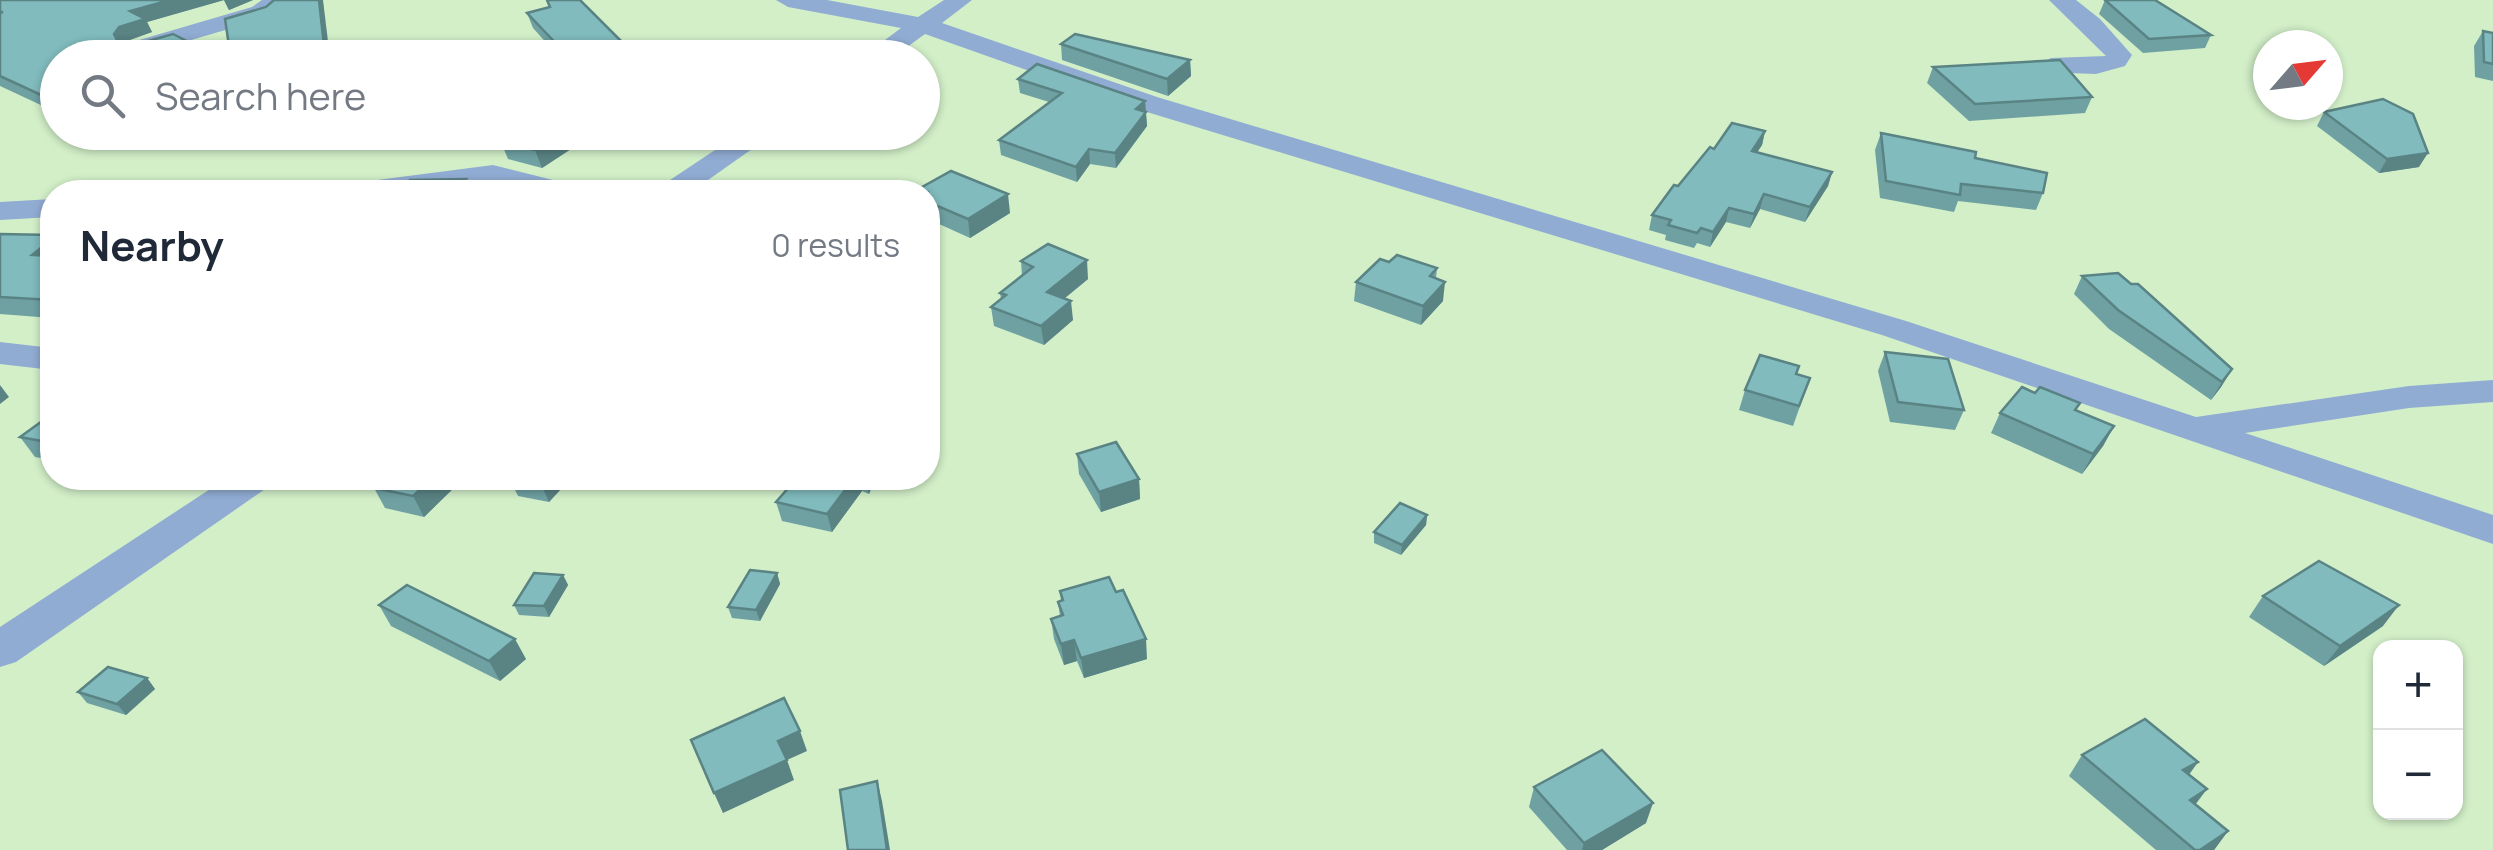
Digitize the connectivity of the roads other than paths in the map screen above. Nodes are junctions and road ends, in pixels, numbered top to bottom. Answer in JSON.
{"nodes":[{"id":1,"x":278,"y":0,"type":"edge"},
{"id":2,"x":788,"y":0,"type":"edge"},
{"id":3,"x":960,"y":0,"type":"edge"},
{"id":4,"x":2061,"y":0,"type":"edge"},
{"id":5,"x":922,"y":25,"type":"junction"},
{"id":6,"x":165,"y":40,"type":"edge"},
{"id":7,"x":900,"y":40,"type":"edge"},
{"id":8,"x":2051,"y":66,"type":"edge"},
{"id":9,"x":735,"y":150,"type":"edge"},
{"id":10,"x":447,"y":180,"type":"edge"},
{"id":11,"x":518,"y":180,"type":"edge"},
{"id":12,"x":690,"y":180,"type":"edge"},
{"id":13,"x":40,"y":209,"type":"edge"},
{"id":14,"x":0,"y":211,"type":"edge"},
{"id":15,"x":0,"y":352,"type":"edge"},
{"id":16,"x":40,"y":357,"type":"edge"},
{"id":17,"x":2493,"y":391,"type":"edge"},
{"id":18,"x":2197,"y":428,"type":"junction"},
{"id":19,"x":236,"y":490,"type":"edge"},
{"id":20,"x":2493,"y":530,"type":"edge"},
{"id":21,"x":0,"y":650,"type":"edge"}],
"edges":[{"from":1,"to":6,"type":"street"},
{"from":2,"to":5,"type":"street"},
{"from":3,"to":5,"type":"street"},
{"from":4,"to":8,"type":"street"},
{"from":5,"to":7,"type":"street"},
{"from":5,"to":18,"type":"street"},
{"from":9,"to":12,"type":"street"},
{"from":10,"to":11,"type":"street"},
{"from":13,"to":14,"type":"street"},
{"from":15,"to":16,"type":"street"},
{"from":17,"to":18,"type":"street"},
{"from":18,"to":20,"type":"street"},
{"from":19,"to":21,"type":"street"}]}
